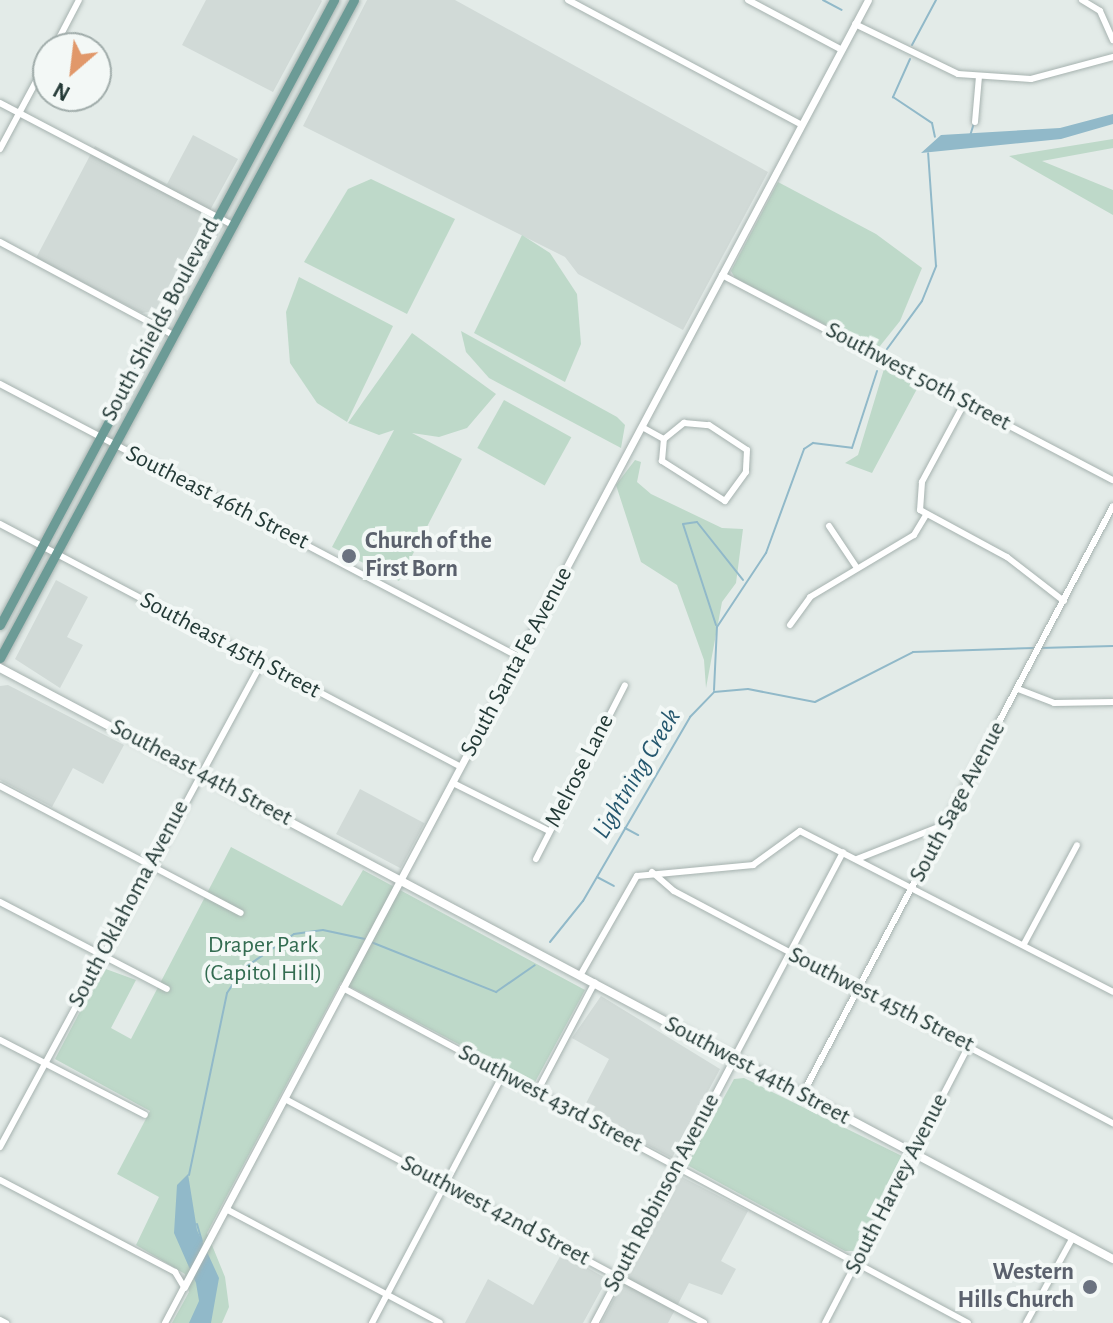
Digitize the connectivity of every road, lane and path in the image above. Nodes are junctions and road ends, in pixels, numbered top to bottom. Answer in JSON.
{"nodes":[{"id":1,"x":336,"y":0,"type":"edge"},
{"id":2,"x":568,"y":0,"type":"edge"},
{"id":3,"x":748,"y":0,"type":"edge"},
{"id":4,"x":868,"y":0,"type":"edge"},
{"id":5,"x":1082,"y":0,"type":"edge"},
{"id":6,"x":76,"y":1,"type":"edge"},
{"id":7,"x":353,"y":3,"type":"edge"},
{"id":8,"x":855,"y":24,"type":"junction"},
{"id":9,"x":61,"y":32,"type":"edge"},
{"id":10,"x":1113,"y":40,"type":"edge"},
{"id":11,"x":842,"y":50,"type":"junction"},
{"id":12,"x":1113,"y":57,"type":"edge"},
{"id":13,"x":979,"y":76,"type":"junction"},
{"id":14,"x":32,"y":90,"type":"edge"},
{"id":15,"x":0,"y":103,"type":"edge"},
{"id":16,"x":20,"y":113,"type":"junction"},
{"id":17,"x":975,"y":122,"type":"dead end"},
{"id":18,"x":802,"y":125,"type":"junction"},
{"id":19,"x":0,"y":149,"type":"edge"},
{"id":20,"x":218,"y":218,"type":"junction"},
{"id":21,"x":234,"y":226,"type":"junction"},
{"id":22,"x":0,"y":242,"type":"edge"},
{"id":23,"x":722,"y":275,"type":"junction"},
{"id":24,"x":160,"y":328,"type":"junction"},
{"id":25,"x":175,"y":336,"type":"junction"},
{"id":26,"x":0,"y":384,"type":"edge"},
{"id":27,"x":965,"y":402,"type":"junction"},
{"id":28,"x":642,"y":427,"type":"junction"},
{"id":29,"x":101,"y":438,"type":"junction"},
{"id":30,"x":664,"y":439,"type":"junction"},
{"id":31,"x":116,"y":446,"type":"junction"},
{"id":32,"x":1113,"y":480,"type":"edge"},
{"id":33,"x":1113,"y":506,"type":"edge"},
{"id":34,"x":926,"y":515,"type":"junction"},
{"id":35,"x":0,"y":524,"type":"edge"},
{"id":36,"x":829,"y":526,"type":"dead end"},
{"id":37,"x":43,"y":547,"type":"junction"},
{"id":38,"x":58,"y":555,"type":"junction"},
{"id":39,"x":857,"y":568,"type":"junction"},
{"id":40,"x":1064,"y":601,"type":"junction"},
{"id":41,"x":0,"y":625,"type":"edge"},
{"id":42,"x":790,"y":625,"type":"dead end"},
{"id":43,"x":519,"y":657,"type":"junction"},
{"id":44,"x":0,"y":658,"type":"edge"},
{"id":45,"x":262,"y":662,"type":"junction"},
{"id":46,"x":0,"y":668,"type":"edge"},
{"id":47,"x":625,"y":685,"type":"dead end"},
{"id":48,"x":1018,"y":689,"type":"junction"},
{"id":49,"x":1113,"y":702,"type":"edge"},
{"id":50,"x":461,"y":767,"type":"junction"},
{"id":51,"x":201,"y":774,"type":"junction"},
{"id":52,"x":453,"y":783,"type":"junction"},
{"id":53,"x":0,"y":786,"type":"edge"},
{"id":54,"x":946,"y":824,"type":"junction"},
{"id":55,"x":549,"y":831,"type":"junction"},
{"id":56,"x":1077,"y":845,"type":"dead end"},
{"id":57,"x":843,"y":852,"type":"junction"},
{"id":58,"x":536,"y":859,"type":"dead end"},
{"id":59,"x":857,"y":859,"type":"junction"},
{"id":60,"x":149,"y":864,"type":"junction"},
{"id":61,"x":652,"y":872,"type":"junction"},
{"id":62,"x":402,"y":879,"type":"junction"},
{"id":63,"x":913,"y":889,"type":"junction"},
{"id":64,"x":0,"y":902,"type":"edge"},
{"id":65,"x":241,"y":913,"type":"dead end"},
{"id":66,"x":1024,"y":944,"type":"junction"},
{"id":67,"x":790,"y":953,"type":"junction"},
{"id":68,"x":103,"y":956,"type":"junction"},
{"id":69,"x":581,"y":974,"type":"junction"},
{"id":70,"x":595,"y":982,"type":"junction"},
{"id":71,"x":343,"y":988,"type":"junction"},
{"id":72,"x":859,"y":988,"type":"junction"},
{"id":73,"x":167,"y":989,"type":"dead end"},
{"id":74,"x":1113,"y":992,"type":"edge"},
{"id":75,"x":0,"y":1040,"type":"edge"},
{"id":76,"x":969,"y":1045,"type":"junction"},
{"id":77,"x":733,"y":1060,"type":"junction"},
{"id":78,"x":43,"y":1062,"type":"junction"},
{"id":79,"x":503,"y":1075,"type":"junction"},
{"id":80,"x":537,"y":1092,"type":"junction"},
{"id":81,"x":801,"y":1097,"type":"junction"},
{"id":82,"x":285,"y":1099,"type":"junction"},
{"id":83,"x":145,"y":1115,"type":"dead end"},
{"id":84,"x":1113,"y":1123,"type":"edge"},
{"id":85,"x":0,"y":1147,"type":"edge"},
{"id":86,"x":914,"y":1153,"type":"junction"},
{"id":87,"x":676,"y":1167,"type":"junction"},
{"id":88,"x":0,"y":1180,"type":"edge"},
{"id":89,"x":445,"y":1185,"type":"junction"},
{"id":90,"x":226,"y":1209,"type":"junction"},
{"id":91,"x":1073,"y":1237,"type":"junction"},
{"id":92,"x":1113,"y":1259,"type":"edge"},
{"id":93,"x":858,"y":1263,"type":"junction"},
{"id":94,"x":618,"y":1277,"type":"junction"},
{"id":95,"x":184,"y":1287,"type":"junction"},
{"id":96,"x":387,"y":1295,"type":"junction"},
{"id":97,"x":0,"y":1320,"type":"edge"},
{"id":98,"x":6,"y":1323,"type":"edge"},
{"id":99,"x":165,"y":1323,"type":"edge"},
{"id":100,"x":372,"y":1323,"type":"edge"},
{"id":101,"x":440,"y":1323,"type":"edge"},
{"id":102,"x":594,"y":1323,"type":"edge"},
{"id":103,"x":704,"y":1323,"type":"edge"},
{"id":104,"x":825,"y":1323,"type":"edge"},
{"id":105,"x":968,"y":1323,"type":"edge"},
{"id":106,"x":1026,"y":1323,"type":"edge"}],
"edges":[{"from":1,"to":7,"type":"street"},
{"from":1,"to":20,"type":"main road","name":"South Shields Boulevard"},
{"from":2,"to":18,"type":"street"},
{"from":3,"to":11,"type":"street"},
{"from":4,"to":8,"type":"street","name":"South Santa Fe Avenue"},
{"from":5,"to":10,"type":"street"},
{"from":6,"to":9,"type":"street"},
{"from":7,"to":21,"type":"main road","name":"South Shields Boulevard"},
{"from":8,"to":11,"type":"street","name":"South Santa Fe Avenue"},
{"from":8,"to":13,"type":"street"},
{"from":11,"to":18,"type":"street","name":"South Santa Fe Avenue"},
{"from":12,"to":13,"type":"street"},
{"from":13,"to":17,"type":"street"},
{"from":14,"to":16,"type":"street"},
{"from":15,"to":16,"type":"street"},
{"from":16,"to":19,"type":"street"},
{"from":16,"to":20,"type":"street"},
{"from":18,"to":23,"type":"street","name":"South Santa Fe Avenue"},
{"from":20,"to":21,"type":"street"},
{"from":20,"to":24,"type":"main road","name":"South Shields Boulevard"},
{"from":21,"to":25,"type":"main road","name":"South Shields Boulevard"},
{"from":22,"to":24,"type":"street"},
{"from":23,"to":27,"type":"street","name":"Southwest 50th Street"},
{"from":23,"to":28,"type":"street","name":"South Santa Fe Avenue"},
{"from":24,"to":25,"type":"street"},
{"from":24,"to":29,"type":"main road","name":"South Shields Boulevard"},
{"from":25,"to":31,"type":"main road","name":"South Shields Boulevard"},
{"from":26,"to":29,"type":"street","name":"Southeast 46th Street"},
{"from":27,"to":32,"type":"street","name":"Southwest 50th Street"},
{"from":27,"to":34,"type":"street"},
{"from":28,"to":30,"type":"street"},
{"from":28,"to":43,"type":"street","name":"South Santa Fe Avenue"},
{"from":29,"to":31,"type":"street","name":"Southeast 46th Street"},
{"from":29,"to":37,"type":"main road","name":"South Shields Boulevard"},
{"from":30,"to":30,"type":"street"},
{"from":31,"to":38,"type":"main road","name":"South Shields Boulevard"},
{"from":31,"to":43,"type":"street","name":"Southeast 46th Street"},
{"from":33,"to":40,"type":"street","name":"South Sage Avenue"},
{"from":34,"to":39,"type":"street"},
{"from":34,"to":40,"type":"street"},
{"from":35,"to":37,"type":"street","name":"Southeast 45th Street"},
{"from":36,"to":39,"type":"street"},
{"from":37,"to":38,"type":"street","name":"Southeast 45th Street"},
{"from":37,"to":41,"type":"main road","name":"South Shields Boulevard"},
{"from":38,"to":44,"type":"main road","name":"South Shields Boulevard"},
{"from":38,"to":45,"type":"street","name":"Southeast 45th Street"},
{"from":39,"to":42,"type":"street"},
{"from":40,"to":48,"type":"street","name":"South Sage Avenue"},
{"from":43,"to":50,"type":"street","name":"South Santa Fe Avenue"},
{"from":45,"to":50,"type":"street","name":"Southeast 45th Street"},
{"from":45,"to":51,"type":"street","name":"South Oklahoma Avenue"},
{"from":46,"to":51,"type":"main road","name":"Southeast 44th Street"},
{"from":47,"to":55,"type":"street","name":"Melrose Lane"},
{"from":48,"to":49,"type":"street"},
{"from":48,"to":54,"type":"street","name":"South Sage Avenue"},
{"from":50,"to":52,"type":"street","name":"South Santa Fe Avenue"},
{"from":51,"to":60,"type":"street","name":"South Oklahoma Avenue"},
{"from":51,"to":62,"type":"main road","name":"Southeast 44th Street"},
{"from":52,"to":55,"type":"street"},
{"from":52,"to":62,"type":"street","name":"South Santa Fe Avenue"},
{"from":53,"to":60,"type":"street"},
{"from":54,"to":59,"type":"street"},
{"from":54,"to":63,"type":"street","name":"South Sage Avenue"},
{"from":55,"to":58,"type":"street","name":"Melrose Lane"},
{"from":56,"to":66,"type":"street"},
{"from":57,"to":59,"type":"street"},
{"from":57,"to":61,"type":"street"},
{"from":57,"to":67,"type":"street","name":"South Robinson Avenue"},
{"from":59,"to":63,"type":"street"},
{"from":60,"to":65,"type":"street"},
{"from":60,"to":68,"type":"street","name":"South Oklahoma Avenue"},
{"from":61,"to":67,"type":"street","name":"Southwest 45th Street"},
{"from":61,"to":69,"type":"street"},
{"from":62,"to":69,"type":"main road","name":"Southwest 44th Street"},
{"from":62,"to":71,"type":"street","name":"South Santa Fe Avenue"},
{"from":63,"to":66,"type":"street"},
{"from":63,"to":72,"type":"street","name":"South Sage Avenue"},
{"from":64,"to":68,"type":"street"},
{"from":66,"to":74,"type":"street"},
{"from":67,"to":72,"type":"street","name":"Southwest 45th Street"},
{"from":67,"to":77,"type":"street","name":"South Robinson Avenue"},
{"from":68,"to":73,"type":"street"},
{"from":68,"to":78,"type":"street","name":"South Oklahoma Avenue"},
{"from":69,"to":70,"type":"main road","name":"Southwest 44th Street"},
{"from":70,"to":77,"type":"main road","name":"Southwest 44th Street"},
{"from":70,"to":80,"type":"street"},
{"from":71,"to":79,"type":"street","name":"Southwest 43rd Street"},
{"from":71,"to":82,"type":"street","name":"South Santa Fe Avenue"},
{"from":72,"to":76,"type":"street","name":"Southwest 45th Street"},
{"from":72,"to":81,"type":"street","name":"South Sage Avenue"},
{"from":75,"to":78,"type":"street"},
{"from":76,"to":84,"type":"street","name":"Southwest 45th Street"},
{"from":76,"to":86,"type":"street","name":"South Harvey Avenue"},
{"from":77,"to":81,"type":"main road","name":"Southwest 44th Street"},
{"from":77,"to":87,"type":"street","name":"South Robinson Avenue"},
{"from":78,"to":83,"type":"street"},
{"from":78,"to":85,"type":"street","name":"South Oklahoma Avenue"},
{"from":79,"to":80,"type":"street","name":"Southwest 43rd Street"},
{"from":79,"to":89,"type":"street"},
{"from":80,"to":87,"type":"street","name":"Southwest 43rd Street"},
{"from":81,"to":86,"type":"main road","name":"Southwest 44th Street"},
{"from":82,"to":89,"type":"street","name":"Southwest 42nd Street"},
{"from":82,"to":90,"type":"street","name":"South Santa Fe Avenue"},
{"from":86,"to":91,"type":"main road","name":"Southwest 44th Street"},
{"from":86,"to":93,"type":"street","name":"South Harvey Avenue"},
{"from":87,"to":93,"type":"street","name":"Southwest 43rd Street"},
{"from":87,"to":94,"type":"street","name":"South Robinson Avenue"},
{"from":88,"to":95,"type":"street"},
{"from":89,"to":94,"type":"street","name":"Southwest 42nd Street"},
{"from":89,"to":96,"type":"street"},
{"from":90,"to":95,"type":"street","name":"South Santa Fe Avenue"},
{"from":90,"to":96,"type":"street"},
{"from":91,"to":92,"type":"main road","name":"Southwest 44th Street"},
{"from":91,"to":106,"type":"street"},
{"from":93,"to":104,"type":"street","name":"South Harvey Avenue"},
{"from":93,"to":105,"type":"street","name":"Southwest 43rd Street"},
{"from":94,"to":102,"type":"street","name":"South Robinson Avenue"},
{"from":94,"to":103,"type":"street","name":"Southwest 42nd Street"},
{"from":95,"to":99,"type":"street","name":"South Santa Fe Avenue"},
{"from":96,"to":100,"type":"street"},
{"from":96,"to":101,"type":"street"},
{"from":97,"to":98,"type":"street"}]}
